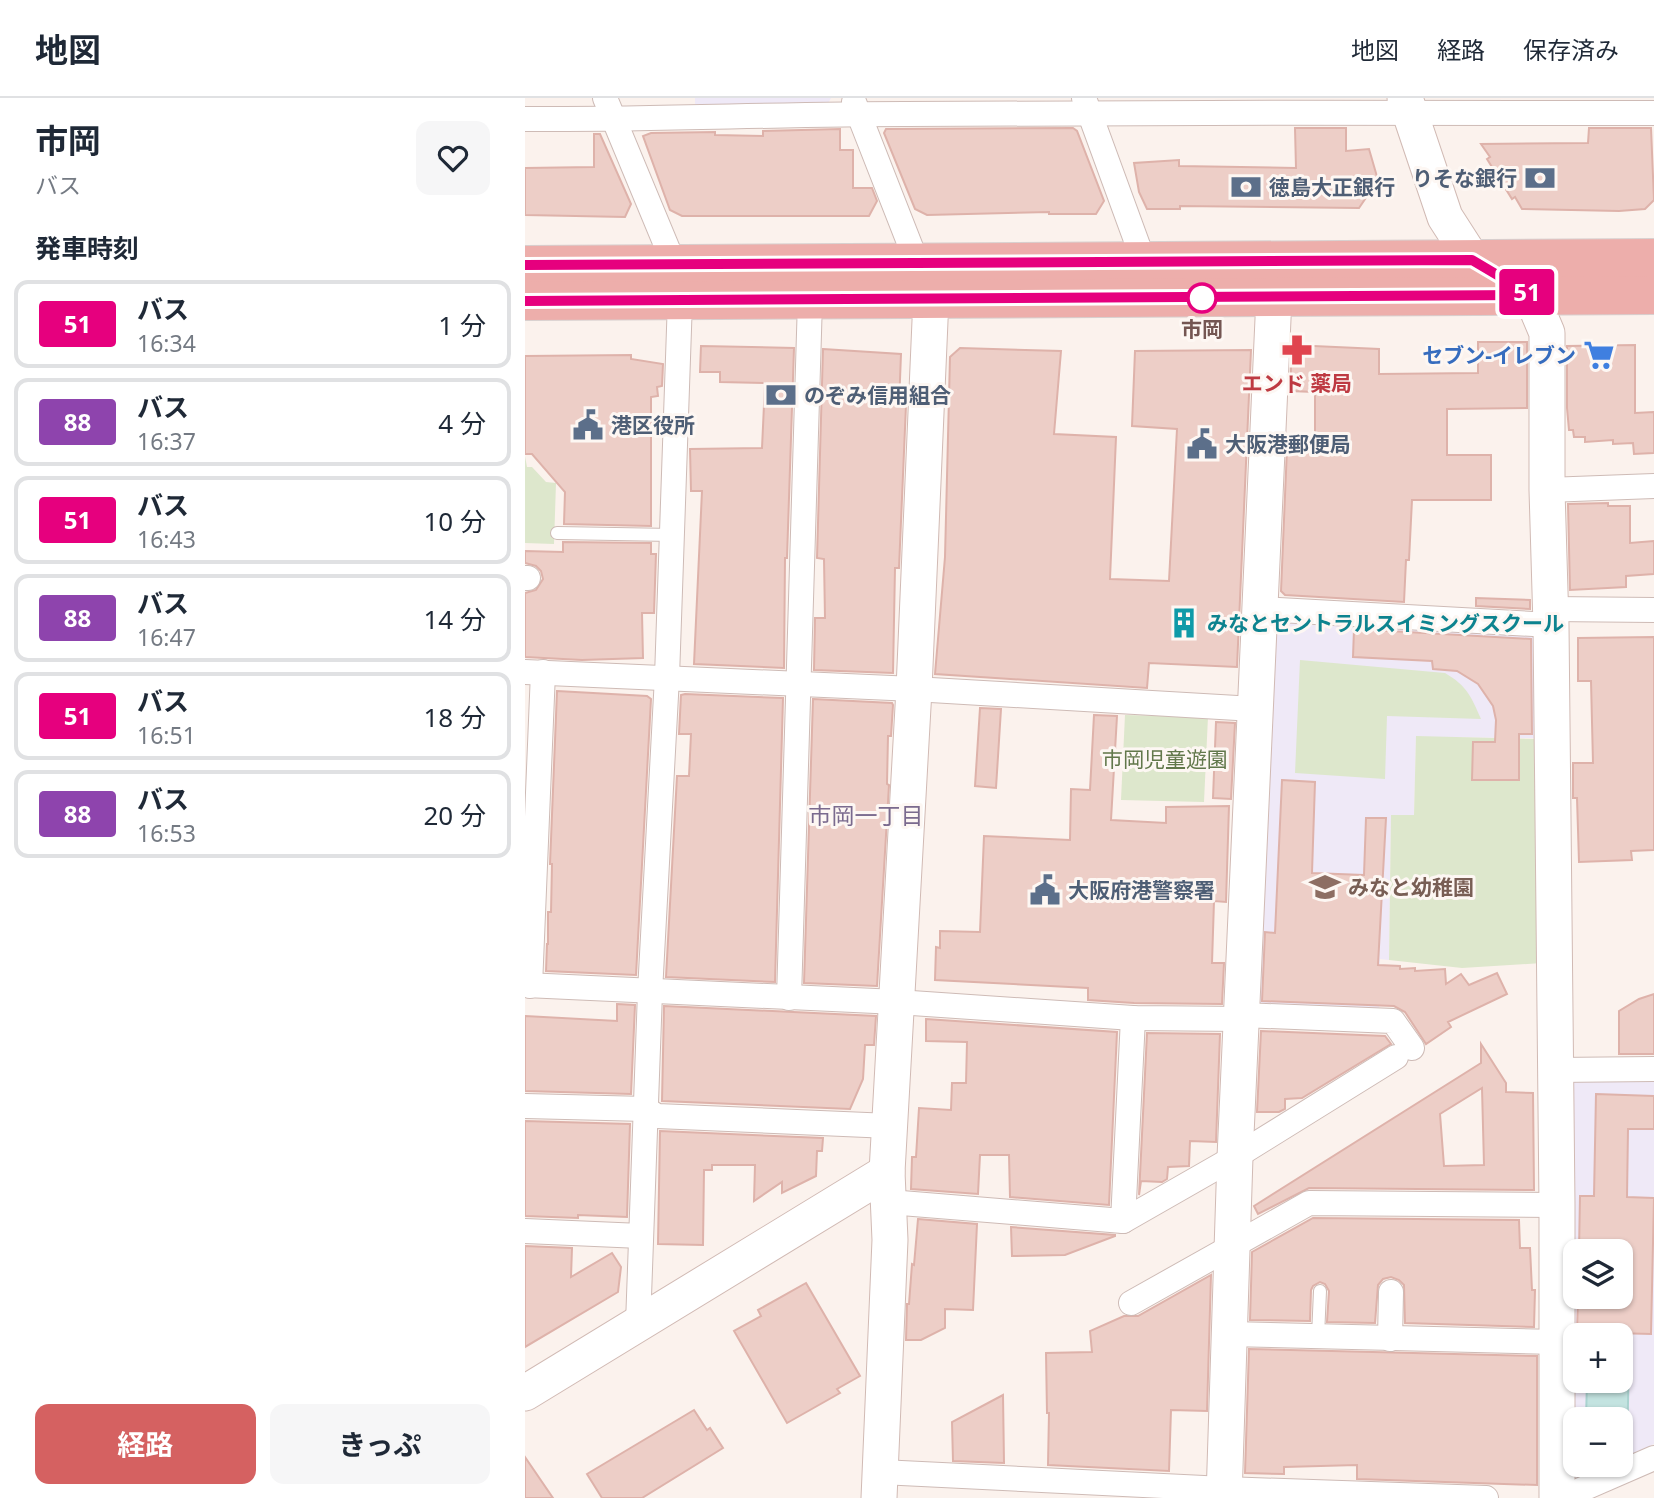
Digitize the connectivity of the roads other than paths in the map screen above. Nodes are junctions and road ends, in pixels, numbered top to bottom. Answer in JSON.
{"nodes":[{"id":1,"x":1086,"y":105,"type":"edge"},
{"id":2,"x":1408,"y":105,"type":"edge"},
{"id":3,"x":855,"y":106,"type":"edge"},
{"id":4,"x":610,"y":109,"type":"edge"},
{"id":5,"x":1654,"y":113,"type":"edge"},
{"id":6,"x":525,"y":118,"type":"edge"},
{"id":7,"x":1654,"y":258,"type":"edge"},
{"id":8,"x":1472,"y":260,"type":"junction"},
{"id":9,"x":1144,"y":262,"type":"junction"},
{"id":10,"x":525,"y":265,"type":"edge"},
{"id":11,"x":924,"y":280,"type":"junction"},
{"id":12,"x":677,"y":282,"type":"junction"},
{"id":13,"x":1531,"y":295,"type":"junction"},
{"id":14,"x":1654,"y":295,"type":"edge"},
{"id":15,"x":1274,"y":297,"type":"junction"},
{"id":16,"x":810,"y":300,"type":"junction"},
{"id":17,"x":525,"y":301,"type":"edge"},
{"id":18,"x":1654,"y":485,"type":"edge"},
{"id":19,"x":1547,"y":490,"type":"junction"},
{"id":20,"x":557,"y":533,"type":"dead end"},
{"id":21,"x":673,"y":535,"type":"junction"},
{"id":22,"x":1260,"y":609,"type":"junction"},
{"id":23,"x":1654,"y":610,"type":"edge"},
{"id":24,"x":1550,"y":617,"type":"junction"},
{"id":25,"x":534,"y":672,"type":"edge"},
{"id":26,"x":667,"y":677,"type":"junction"},
{"id":27,"x":798,"y":683,"type":"junction"},
{"id":28,"x":914,"y":689,"type":"junction"},
{"id":29,"x":1254,"y":709,"type":"junction"},
{"id":30,"x":528,"y":985,"type":"edge"},
{"id":31,"x":650,"y":992,"type":"junction"},
{"id":32,"x":789,"y":998,"type":"junction"},
{"id":33,"x":897,"y":1002,"type":"junction"},
{"id":34,"x":1242,"y":1017,"type":"junction"},
{"id":35,"x":1133,"y":1018,"type":"junction"},
{"id":36,"x":1654,"y":1069,"type":"edge"},
{"id":37,"x":1555,"y":1070,"type":"junction"},
{"id":38,"x":525,"y":1106,"type":"edge"},
{"id":39,"x":646,"y":1110,"type":"junction"},
{"id":40,"x":890,"y":1126,"type":"junction"},
{"id":41,"x":1234,"y":1157,"type":"junction"},
{"id":42,"x":888,"y":1187,"type":"junction"},
{"id":43,"x":1557,"y":1205,"type":"junction"},
{"id":44,"x":1123,"y":1221,"type":"junction"},
{"id":45,"x":525,"y":1231,"type":"edge"},
{"id":46,"x":641,"y":1236,"type":"junction"},
{"id":47,"x":1232,"y":1246,"type":"junction"},
{"id":48,"x":1320,"y":1290,"type":"dead end"},
{"id":49,"x":1391,"y":1292,"type":"dead end"},
{"id":50,"x":1131,"y":1303,"type":"dead end"},
{"id":51,"x":638,"y":1324,"type":"junction"},
{"id":52,"x":1229,"y":1334,"type":"junction"},
{"id":53,"x":1318,"y":1336,"type":"junction"},
{"id":54,"x":1390,"y":1339,"type":"junction"},
{"id":55,"x":1557,"y":1342,"type":"junction"},
{"id":56,"x":525,"y":1393,"type":"edge"},
{"id":57,"x":1654,"y":1458,"type":"edge"},
{"id":58,"x":880,"y":1485,"type":"edge"},
{"id":59,"x":1224,"y":1493,"type":"edge"},
{"id":60,"x":1486,"y":1498,"type":"edge"},
{"id":61,"x":1557,"y":1498,"type":"edge"},
{"id":62,"x":1562,"y":1498,"type":"edge"}],
"edges":[{"from":1,"to":2,"type":"street"},
{"from":1,"to":3,"type":"street"},
{"from":1,"to":9,"type":"street"},
{"from":2,"to":5,"type":"street"},
{"from":2,"to":8,"type":"street"},
{"from":3,"to":4,"type":"street"},
{"from":3,"to":11,"type":"street"},
{"from":4,"to":6,"type":"street"},
{"from":4,"to":12,"type":"street"},
{"from":7,"to":8,"type":"highway"},
{"from":8,"to":9,"type":"highway"},
{"from":8,"to":13,"type":"street"},
{"from":9,"to":11,"type":"highway"},
{"from":10,"to":12,"type":"highway"},
{"from":11,"to":12,"type":"highway"},
{"from":11,"to":15,"type":"highway"},
{"from":11,"to":16,"type":"highway"},
{"from":11,"to":28,"type":"street"},
{"from":12,"to":16,"type":"highway"},
{"from":12,"to":17,"type":"highway"},
{"from":12,"to":21,"type":"street"},
{"from":13,"to":14,"type":"highway"},
{"from":13,"to":15,"type":"highway"},
{"from":13,"to":19,"type":"street"},
{"from":15,"to":22,"type":"street"},
{"from":16,"to":27,"type":"street"},
{"from":18,"to":19,"type":"street"},
{"from":19,"to":24,"type":"street"},
{"from":20,"to":21,"type":"lane"},
{"from":21,"to":26,"type":"street"},
{"from":22,"to":24,"type":"street"},
{"from":22,"to":29,"type":"street"},
{"from":23,"to":24,"type":"street"},
{"from":24,"to":37,"type":"street"},
{"from":25,"to":26,"type":"street"},
{"from":25,"to":30,"type":"street"},
{"from":26,"to":27,"type":"street"},
{"from":26,"to":31,"type":"street"},
{"from":27,"to":28,"type":"street"},
{"from":27,"to":32,"type":"street"},
{"from":28,"to":29,"type":"street"},
{"from":28,"to":33,"type":"street"},
{"from":29,"to":34,"type":"street"},
{"from":30,"to":31,"type":"street"},
{"from":31,"to":32,"type":"street"},
{"from":31,"to":39,"type":"street"},
{"from":32,"to":33,"type":"street"},
{"from":33,"to":35,"type":"street"},
{"from":33,"to":40,"type":"street"},
{"from":34,"to":35,"type":"street"},
{"from":34,"to":41,"type":"street"},
{"from":34,"to":41,"type":"street"},
{"from":35,"to":44,"type":"street"},
{"from":36,"to":37,"type":"street"},
{"from":37,"to":43,"type":"street"},
{"from":38,"to":39,"type":"street"},
{"from":39,"to":40,"type":"street"},
{"from":39,"to":46,"type":"street"},
{"from":40,"to":42,"type":"street"},
{"from":41,"to":44,"type":"street"},
{"from":41,"to":47,"type":"street"},
{"from":42,"to":44,"type":"street"},
{"from":42,"to":51,"type":"street"},
{"from":42,"to":58,"type":"street"},
{"from":43,"to":47,"type":"street"},
{"from":43,"to":55,"type":"street"},
{"from":45,"to":46,"type":"street"},
{"from":46,"to":51,"type":"street"},
{"from":47,"to":50,"type":"street"},
{"from":47,"to":52,"type":"street"},
{"from":48,"to":53,"type":"lane"},
{"from":49,"to":54,"type":"street"},
{"from":51,"to":56,"type":"street"},
{"from":52,"to":53,"type":"street"},
{"from":52,"to":59,"type":"street"},
{"from":53,"to":54,"type":"street"},
{"from":54,"to":55,"type":"street"},
{"from":55,"to":61,"type":"street"},
{"from":57,"to":62,"type":"street"},
{"from":58,"to":59,"type":"street"},
{"from":59,"to":60,"type":"street"}]}
